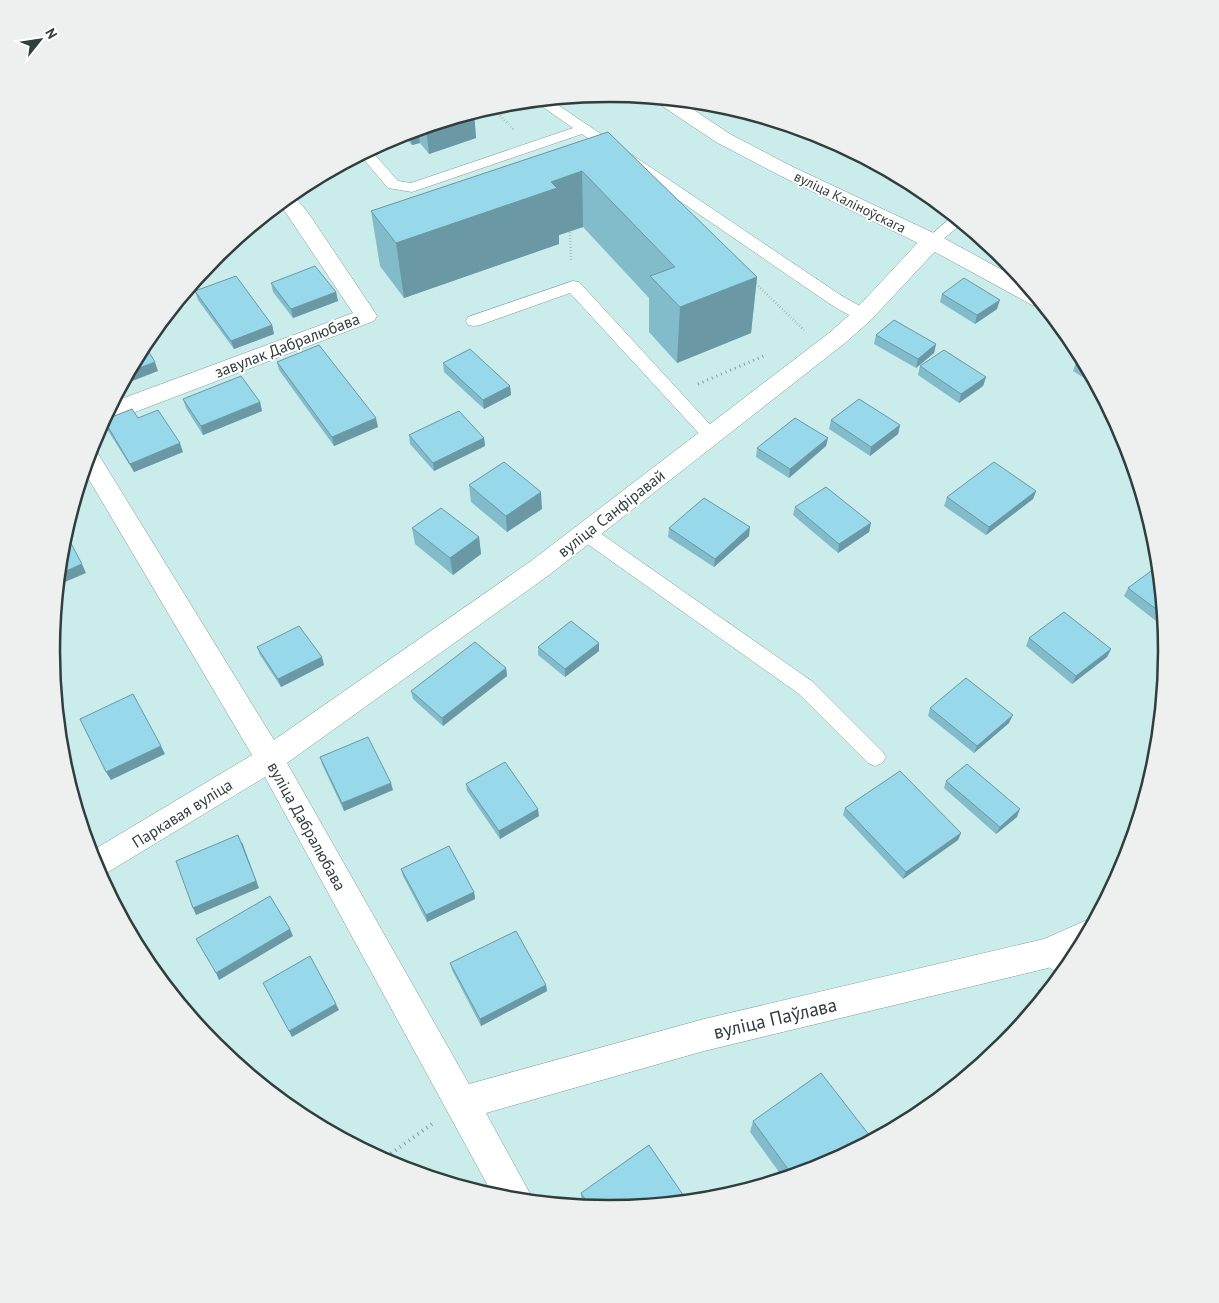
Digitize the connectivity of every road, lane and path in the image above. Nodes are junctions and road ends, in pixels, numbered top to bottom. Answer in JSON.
{"nodes":[{"id":1,"x":549,"y":106,"type":"edge"},
{"id":2,"x":679,"y":107,"type":"edge"},
{"id":3,"x":584,"y":129,"type":"junction"},
{"id":4,"x":369,"y":157,"type":"edge"},
{"id":5,"x":909,"y":192,"type":"edge"},
{"id":6,"x":926,"y":203,"type":"edge"},
{"id":7,"x":291,"y":205,"type":"edge"},
{"id":8,"x":953,"y":223,"type":"edge"},
{"id":9,"x":570,"y":232,"type":"dead end"},
{"id":10,"x":932,"y":241,"type":"junction"},
{"id":11,"x":572,"y":267,"type":"dead end"},
{"id":12,"x":749,"y":277,"type":"edge"},
{"id":13,"x":1025,"y":292,"type":"edge"},
{"id":14,"x":863,"y":315,"type":"junction"},
{"id":15,"x":474,"y":321,"type":"dead end"},
{"id":16,"x":801,"y":336,"type":"dead end"},
{"id":17,"x":773,"y":352,"type":"dead end"},
{"id":18,"x":694,"y":386,"type":"dead end"},
{"id":19,"x":116,"y":410,"type":"edge"},
{"id":20,"x":711,"y":436,"type":"junction"},
{"id":21,"x":93,"y":466,"type":"edge"},
{"id":22,"x":586,"y":533,"type":"junction"},
{"id":23,"x":875,"y":757,"type":"dead end"},
{"id":24,"x":270,"y":759,"type":"junction"},
{"id":25,"x":102,"y":861,"type":"edge"},
{"id":26,"x":1070,"y":950,"type":"edge"},
{"id":27,"x":1058,"y":961,"type":"edge"},
{"id":28,"x":462,"y":1102,"type":"junction"},
{"id":29,"x":389,"y":1155,"type":"edge"},
{"id":30,"x":511,"y":1192,"type":"edge"}],
"edges":[{"from":1,"to":3,"type":"lane"},
{"from":2,"to":10,"type":"street","name":"вуліца Каліноўскага"},
{"from":3,"to":4,"type":"lane"},
{"from":3,"to":14,"type":"lane"},
{"from":5,"to":6,"type":"path"},
{"from":7,"to":19,"type":"street","name":"завулак Дабралюбава"},
{"from":8,"to":10,"type":"lane"},
{"from":9,"to":11,"type":"path"},
{"from":10,"to":13,"type":"street","name":"вуліца Каліноўскага"},
{"from":10,"to":14,"type":"street","name":"вуліца Санфіравай"},
{"from":12,"to":16,"type":"path"},
{"from":14,"to":20,"type":"street","name":"вуліца Санфіравай"},
{"from":15,"to":20,"type":"lane"},
{"from":17,"to":18,"type":"path"},
{"from":20,"to":22,"type":"street","name":"вуліца Санфіравай"},
{"from":21,"to":24,"type":"street","name":"вуліца Дабралюбава"},
{"from":22,"to":23,"type":"lane"},
{"from":22,"to":24,"type":"street","name":"вуліца Санфіравай"},
{"from":24,"to":25,"type":"street","name":"Паркавая вуліца"},
{"from":24,"to":28,"type":"street","name":"вуліца Дабралюбава"},
{"from":26,"to":27,"type":"street","name":"вуліца Паўлава"},
{"from":27,"to":28,"type":"street","name":"вуліца Паўлава"},
{"from":28,"to":29,"type":"path"},
{"from":28,"to":30,"type":"street","name":"вуліца Дабралюбава"}]}
